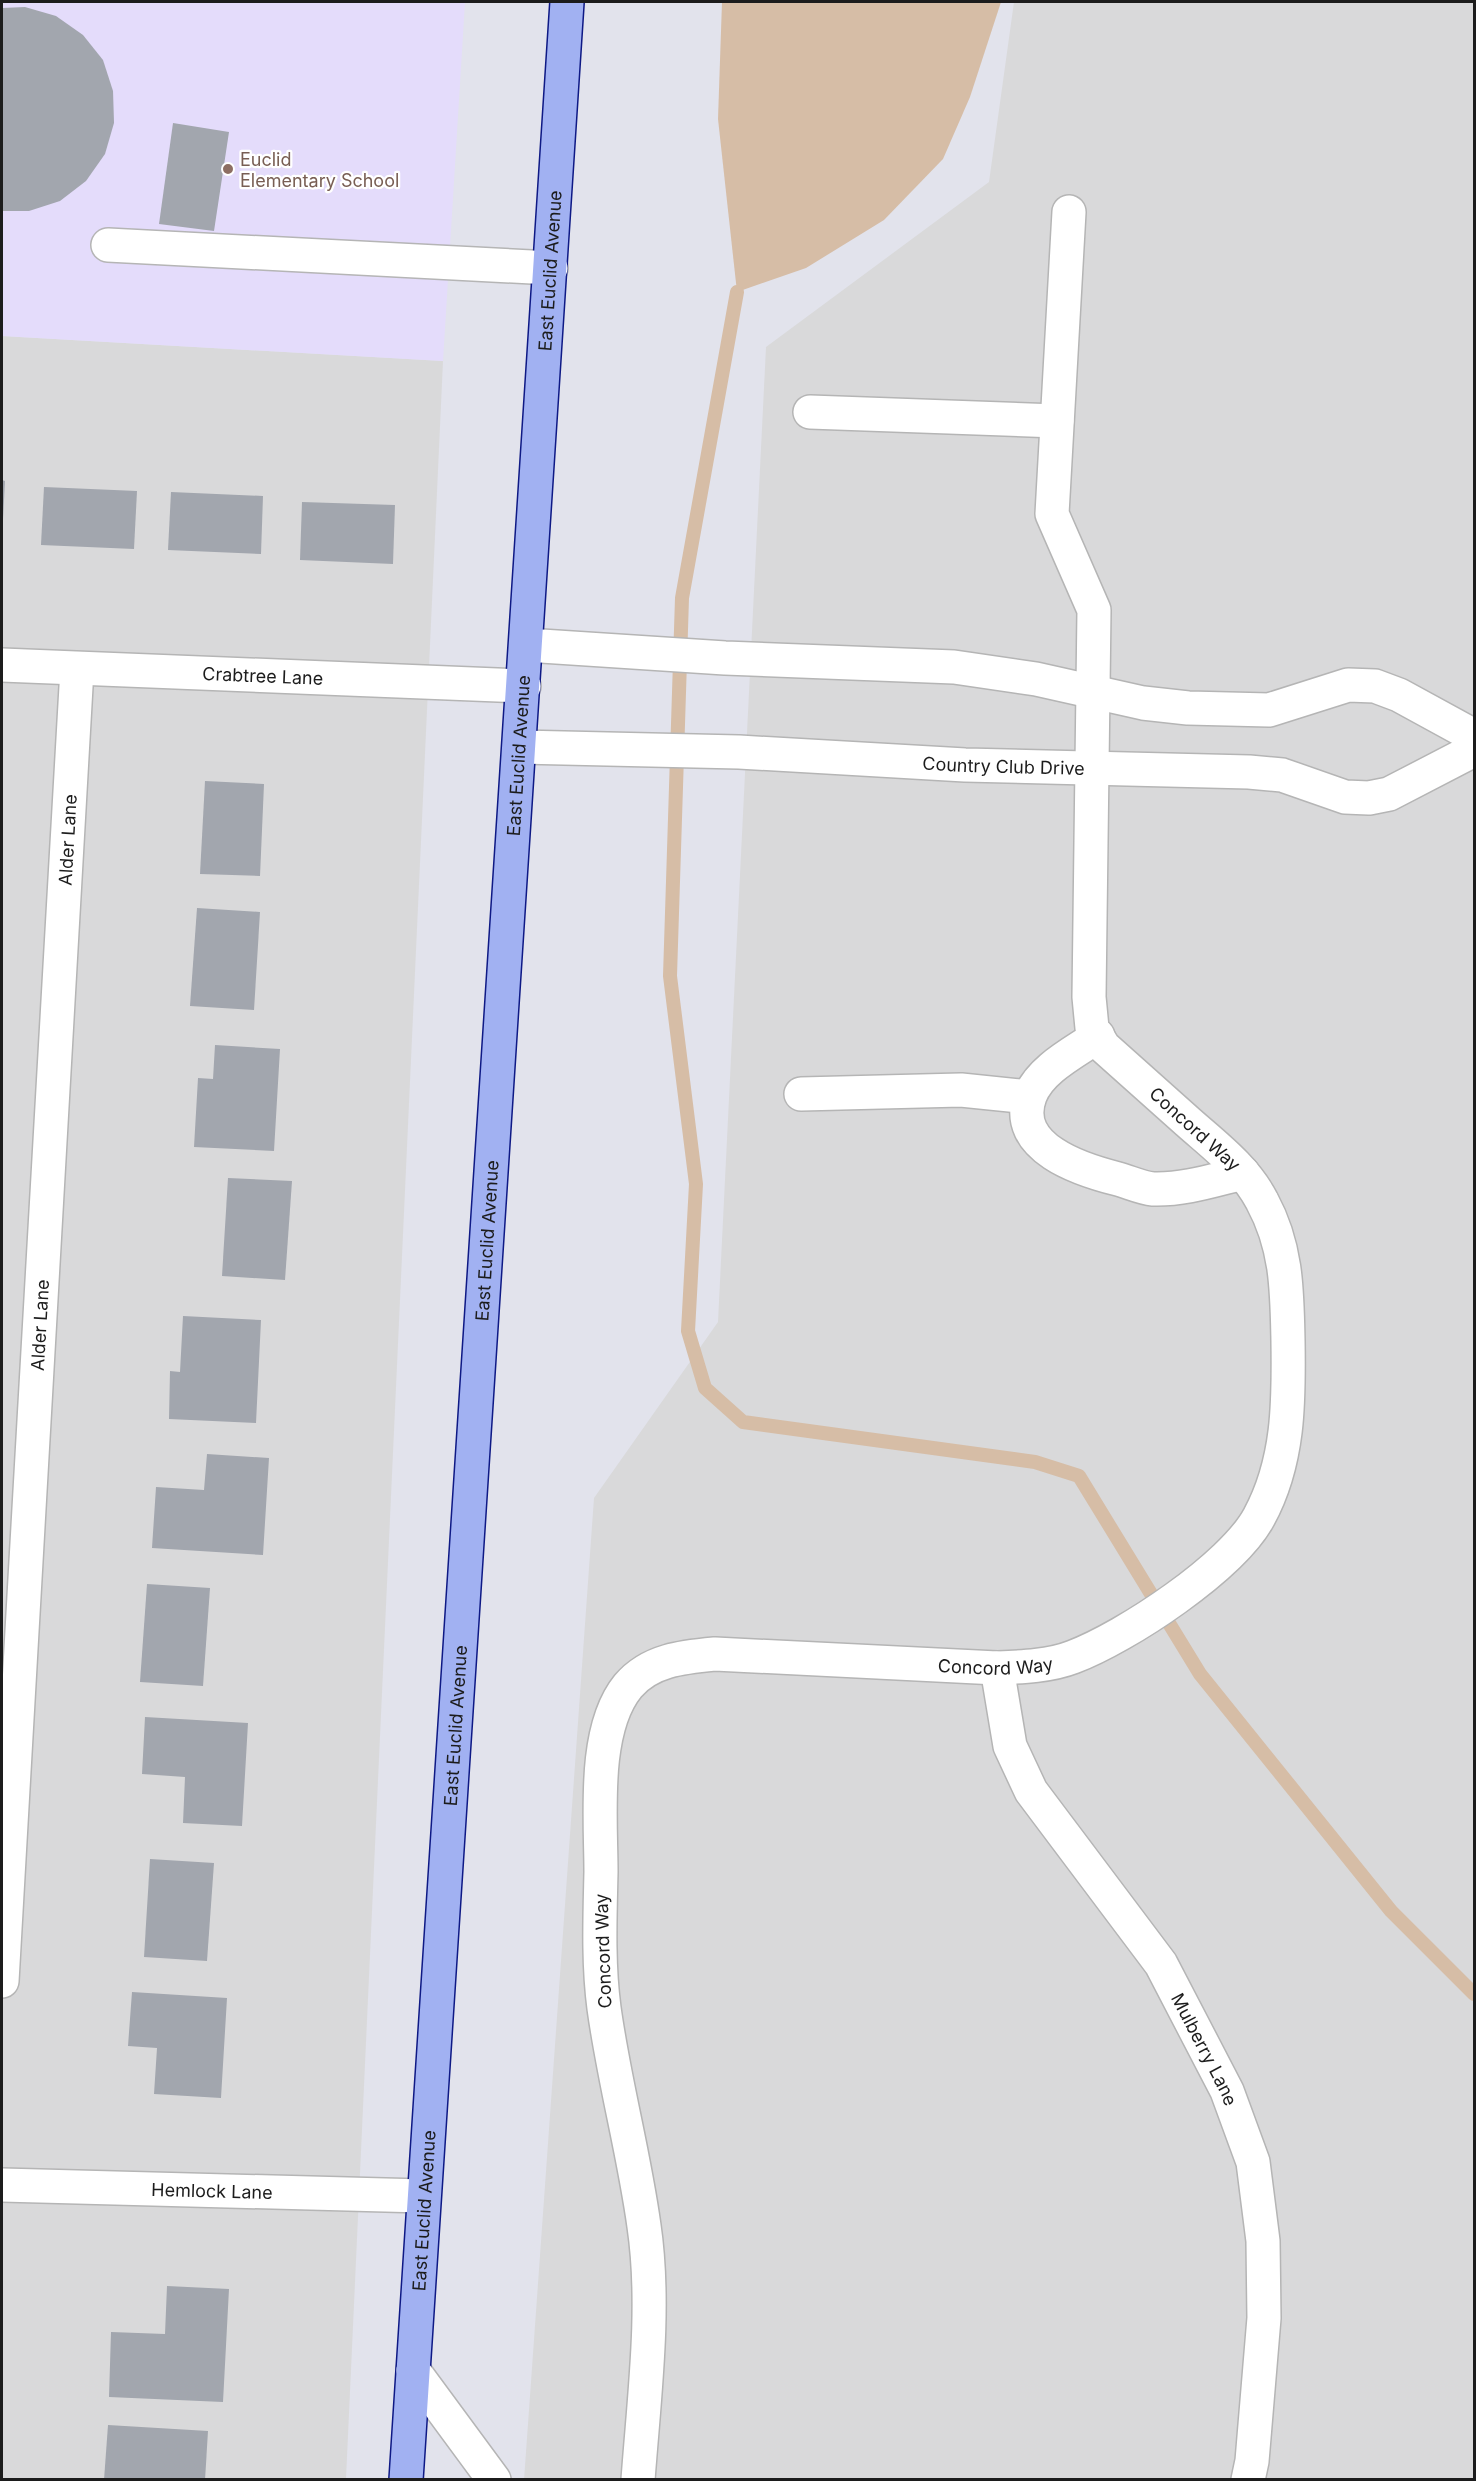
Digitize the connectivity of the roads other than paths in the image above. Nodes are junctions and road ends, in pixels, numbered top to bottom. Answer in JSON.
{"nodes":[{"id":1,"x":567,"y":2,"type":"edge"},
{"id":2,"x":1069,"y":212,"type":"dead end"},
{"id":3,"x":108,"y":245,"type":"dead end"},
{"id":4,"x":551,"y":268,"type":"junction"},
{"id":5,"x":810,"y":412,"type":"dead end"},
{"id":6,"x":1057,"y":421,"type":"junction"},
{"id":7,"x":526,"y":645,"type":"junction"},
{"id":8,"x":2,"y":665,"type":"edge"},
{"id":9,"x":77,"y":669,"type":"junction"},
{"id":10,"x":524,"y":686,"type":"junction"},
{"id":11,"x":1095,"y":693,"type":"junction"},
{"id":12,"x":1474,"y":736,"type":"edge"},
{"id":13,"x":520,"y":747,"type":"junction"},
{"id":14,"x":1474,"y":750,"type":"edge"},
{"id":15,"x":1091,"y":768,"type":"junction"},
{"id":16,"x":1098,"y":1036,"type":"junction"},
{"id":17,"x":801,"y":1094,"type":"dead end"},
{"id":18,"x":1029,"y":1097,"type":"junction"},
{"id":19,"x":1243,"y":1173,"type":"junction"},
{"id":20,"x":997,"y":1668,"type":"junction"},
{"id":21,"x":2,"y":1981,"type":"edge"},
{"id":22,"x":2,"y":2185,"type":"edge"},
{"id":23,"x":423,"y":2196,"type":"junction"},
{"id":24,"x":413,"y":2370,"type":"junction"},
{"id":25,"x":406,"y":2480,"type":"edge"},
{"id":26,"x":494,"y":2480,"type":"edge"},
{"id":27,"x":638,"y":2480,"type":"edge"},
{"id":28,"x":1248,"y":2480,"type":"edge"}],
"edges":[{"from":1,"to":4,"type":"main road","name":"East Euclid Avenue"},
{"from":2,"to":6,"type":"street","name":"Concord Way"},
{"from":3,"to":4,"type":"street"},
{"from":4,"to":7,"type":"main road","name":"East Euclid Avenue"},
{"from":5,"to":6,"type":"street"},
{"from":6,"to":11,"type":"street","name":"Concord Way"},
{"from":7,"to":10,"type":"main road","name":"East Euclid Avenue"},
{"from":7,"to":11,"type":"street"},
{"from":8,"to":9,"type":"street","name":"Crabtree Lane"},
{"from":9,"to":10,"type":"street","name":"Crabtree Lane"},
{"from":9,"to":21,"type":"street","name":"Alder Lane"},
{"from":10,"to":13,"type":"main road","name":"East Euclid Avenue"},
{"from":11,"to":12,"type":"street"},
{"from":11,"to":15,"type":"street","name":"Concord Way"},
{"from":13,"to":15,"type":"street","name":"Country Club Drive"},
{"from":13,"to":23,"type":"main road","name":"East Euclid Avenue"},
{"from":14,"to":15,"type":"street","name":"Country Club Drive"},
{"from":15,"to":16,"type":"street","name":"Concord Way"},
{"from":16,"to":18,"type":"street"},
{"from":16,"to":19,"type":"street","name":"Concord Way"},
{"from":17,"to":18,"type":"street"},
{"from":18,"to":19,"type":"street"},
{"from":19,"to":20,"type":"street","name":"Concord Way"},
{"from":20,"to":27,"type":"street","name":"Concord Way"},
{"from":20,"to":28,"type":"street","name":"Mulberry Lane"},
{"from":22,"to":23,"type":"street","name":"Hemlock Lane"},
{"from":23,"to":24,"type":"main road","name":"East Euclid Avenue"},
{"from":24,"to":25,"type":"main road","name":"East Euclid Avenue"},
{"from":24,"to":26,"type":"street"}]}
